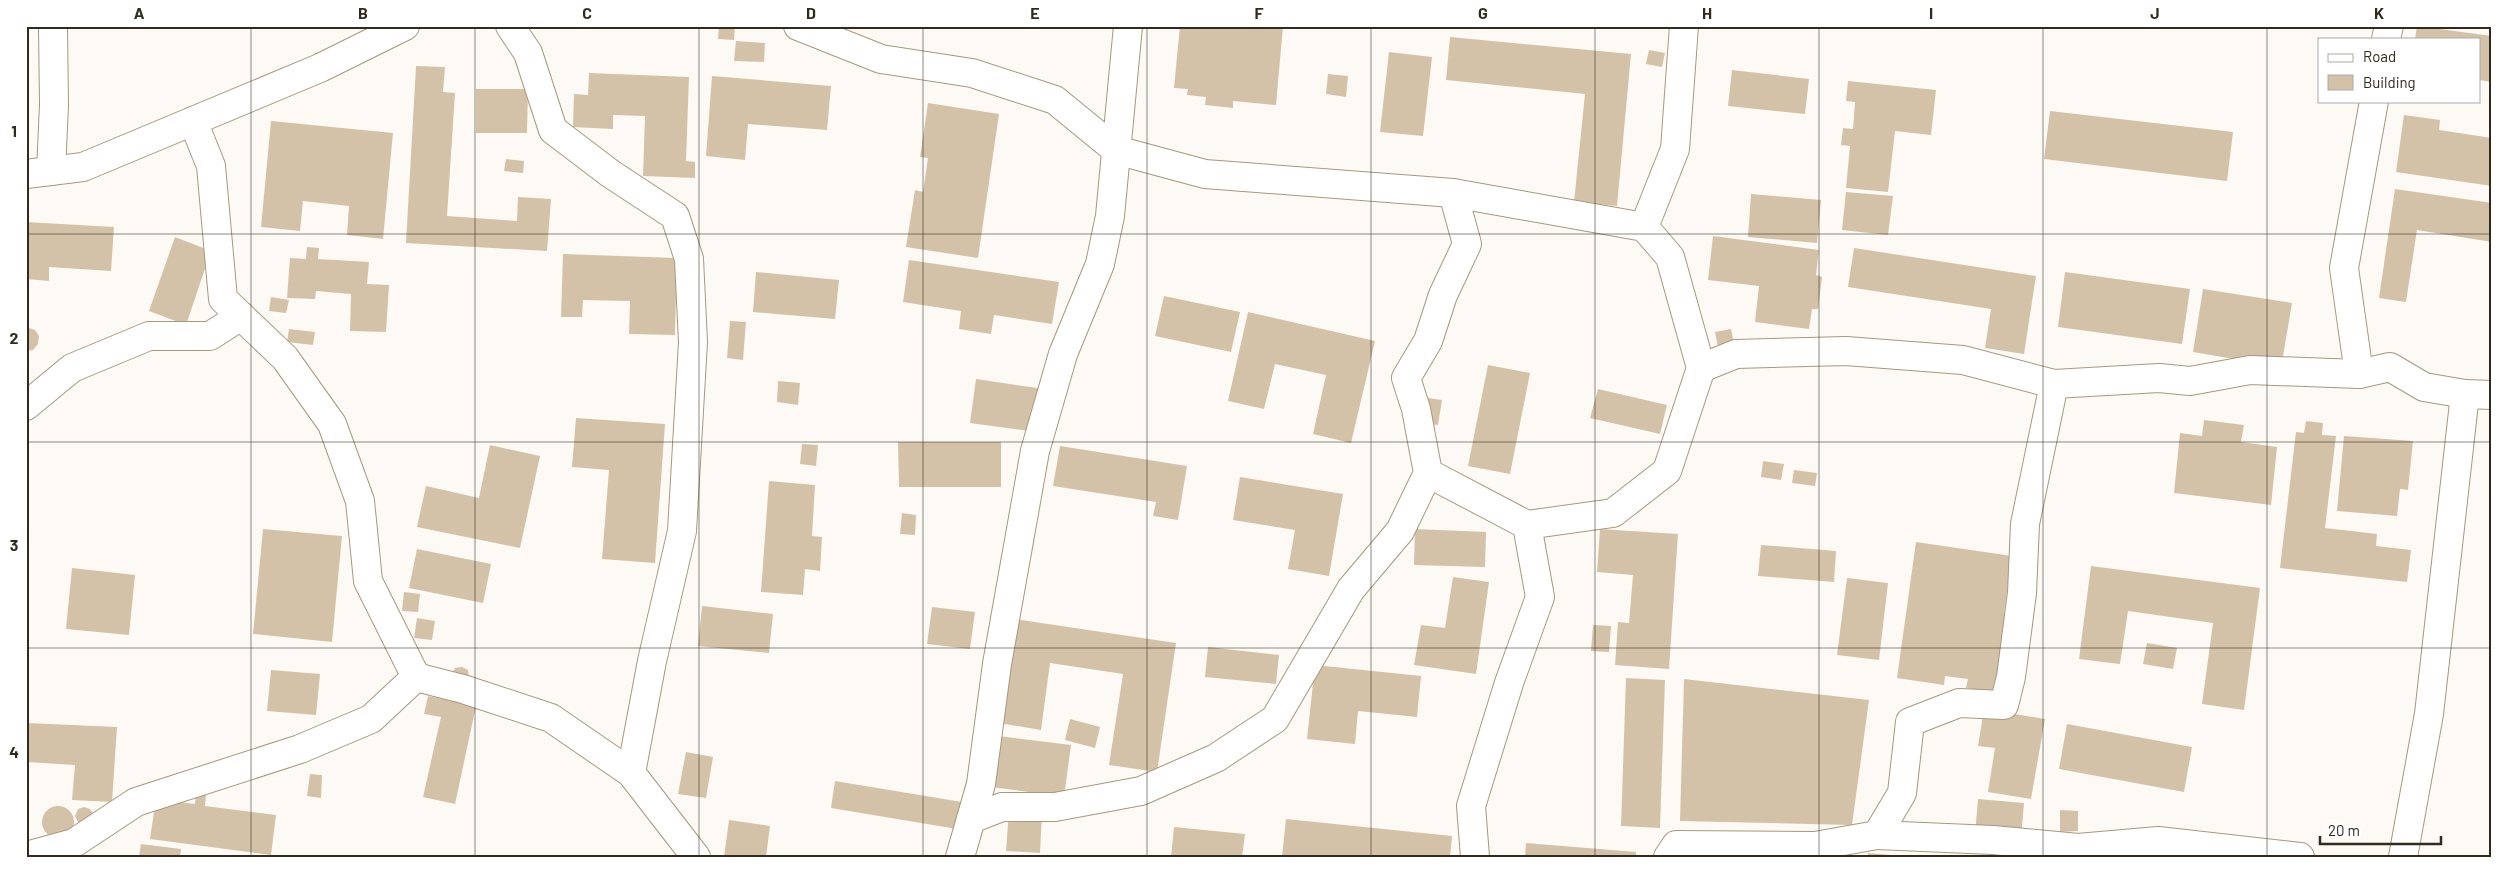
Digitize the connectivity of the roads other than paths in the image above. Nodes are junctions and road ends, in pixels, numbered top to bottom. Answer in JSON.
{"nodes":[{"id":1,"x":53,"y":26,"type":"edge"},
{"id":2,"x":405,"y":26,"type":"edge"},
{"id":3,"x":510,"y":26,"type":"edge"},
{"id":4,"x":798,"y":26,"type":"edge"},
{"id":5,"x":1128,"y":26,"type":"edge"},
{"id":6,"x":1684,"y":26,"type":"edge"},
{"id":7,"x":2374,"y":102,"type":"edge"},
{"id":8,"x":193,"y":121,"type":"junction"},
{"id":9,"x":1116,"y":150,"type":"junction"},
{"id":10,"x":39,"y":172,"type":"edge"},
{"id":11,"x":1453,"y":193,"type":"junction"},
{"id":12,"x":1644,"y":227,"type":"junction"},
{"id":13,"x":241,"y":316,"type":"junction"},
{"id":14,"x":1701,"y":368,"type":"junction"},
{"id":15,"x":2359,"y":374,"type":"junction"},
{"id":16,"x":2054,"y":384,"type":"junction"},
{"id":17,"x":2478,"y":394,"type":"edge"},
{"id":18,"x":26,"y":406,"type":"edge"},
{"id":19,"x":1428,"y":473,"type":"junction"},
{"id":20,"x":1527,"y":525,"type":"junction"},
{"id":21,"x":416,"y":677,"type":"junction"},
{"id":22,"x":631,"y":773,"type":"junction"},
{"id":23,"x":971,"y":819,"type":"junction"},
{"id":24,"x":1877,"y":835,"type":"junction"},
{"id":25,"x":26,"y":856,"type":"edge"},
{"id":26,"x":696,"y":857,"type":"edge"},
{"id":27,"x":960,"y":857,"type":"edge"},
{"id":28,"x":1475,"y":857,"type":"edge"},
{"id":29,"x":1668,"y":857,"type":"edge"},
{"id":30,"x":2300,"y":857,"type":"edge"},
{"id":31,"x":2403,"y":857,"type":"edge"}],
"edges":[{"from":1,"to":10,"type":"street"},
{"from":2,"to":8,"type":"street"},
{"from":3,"to":22,"type":"street"},
{"from":4,"to":9,"type":"street"},
{"from":5,"to":9,"type":"street"},
{"from":6,"to":12,"type":"street"},
{"from":7,"to":15,"type":"street"},
{"from":8,"to":10,"type":"street"},
{"from":8,"to":13,"type":"street"},
{"from":9,"to":11,"type":"street"},
{"from":9,"to":23,"type":"street"},
{"from":11,"to":12,"type":"street"},
{"from":11,"to":19,"type":"street"},
{"from":12,"to":14,"type":"street"},
{"from":13,"to":18,"type":"street"},
{"from":13,"to":21,"type":"street"},
{"from":14,"to":16,"type":"street"},
{"from":14,"to":20,"type":"street"},
{"from":15,"to":16,"type":"street"},
{"from":15,"to":17,"type":"street"},
{"from":16,"to":24,"type":"street"},
{"from":17,"to":31,"type":"street"},
{"from":19,"to":20,"type":"street"},
{"from":19,"to":23,"type":"street"},
{"from":20,"to":28,"type":"street"},
{"from":21,"to":22,"type":"street"},
{"from":21,"to":25,"type":"street"},
{"from":22,"to":26,"type":"street"},
{"from":23,"to":27,"type":"street"},
{"from":24,"to":29,"type":"street"},
{"from":24,"to":30,"type":"street"}]}
